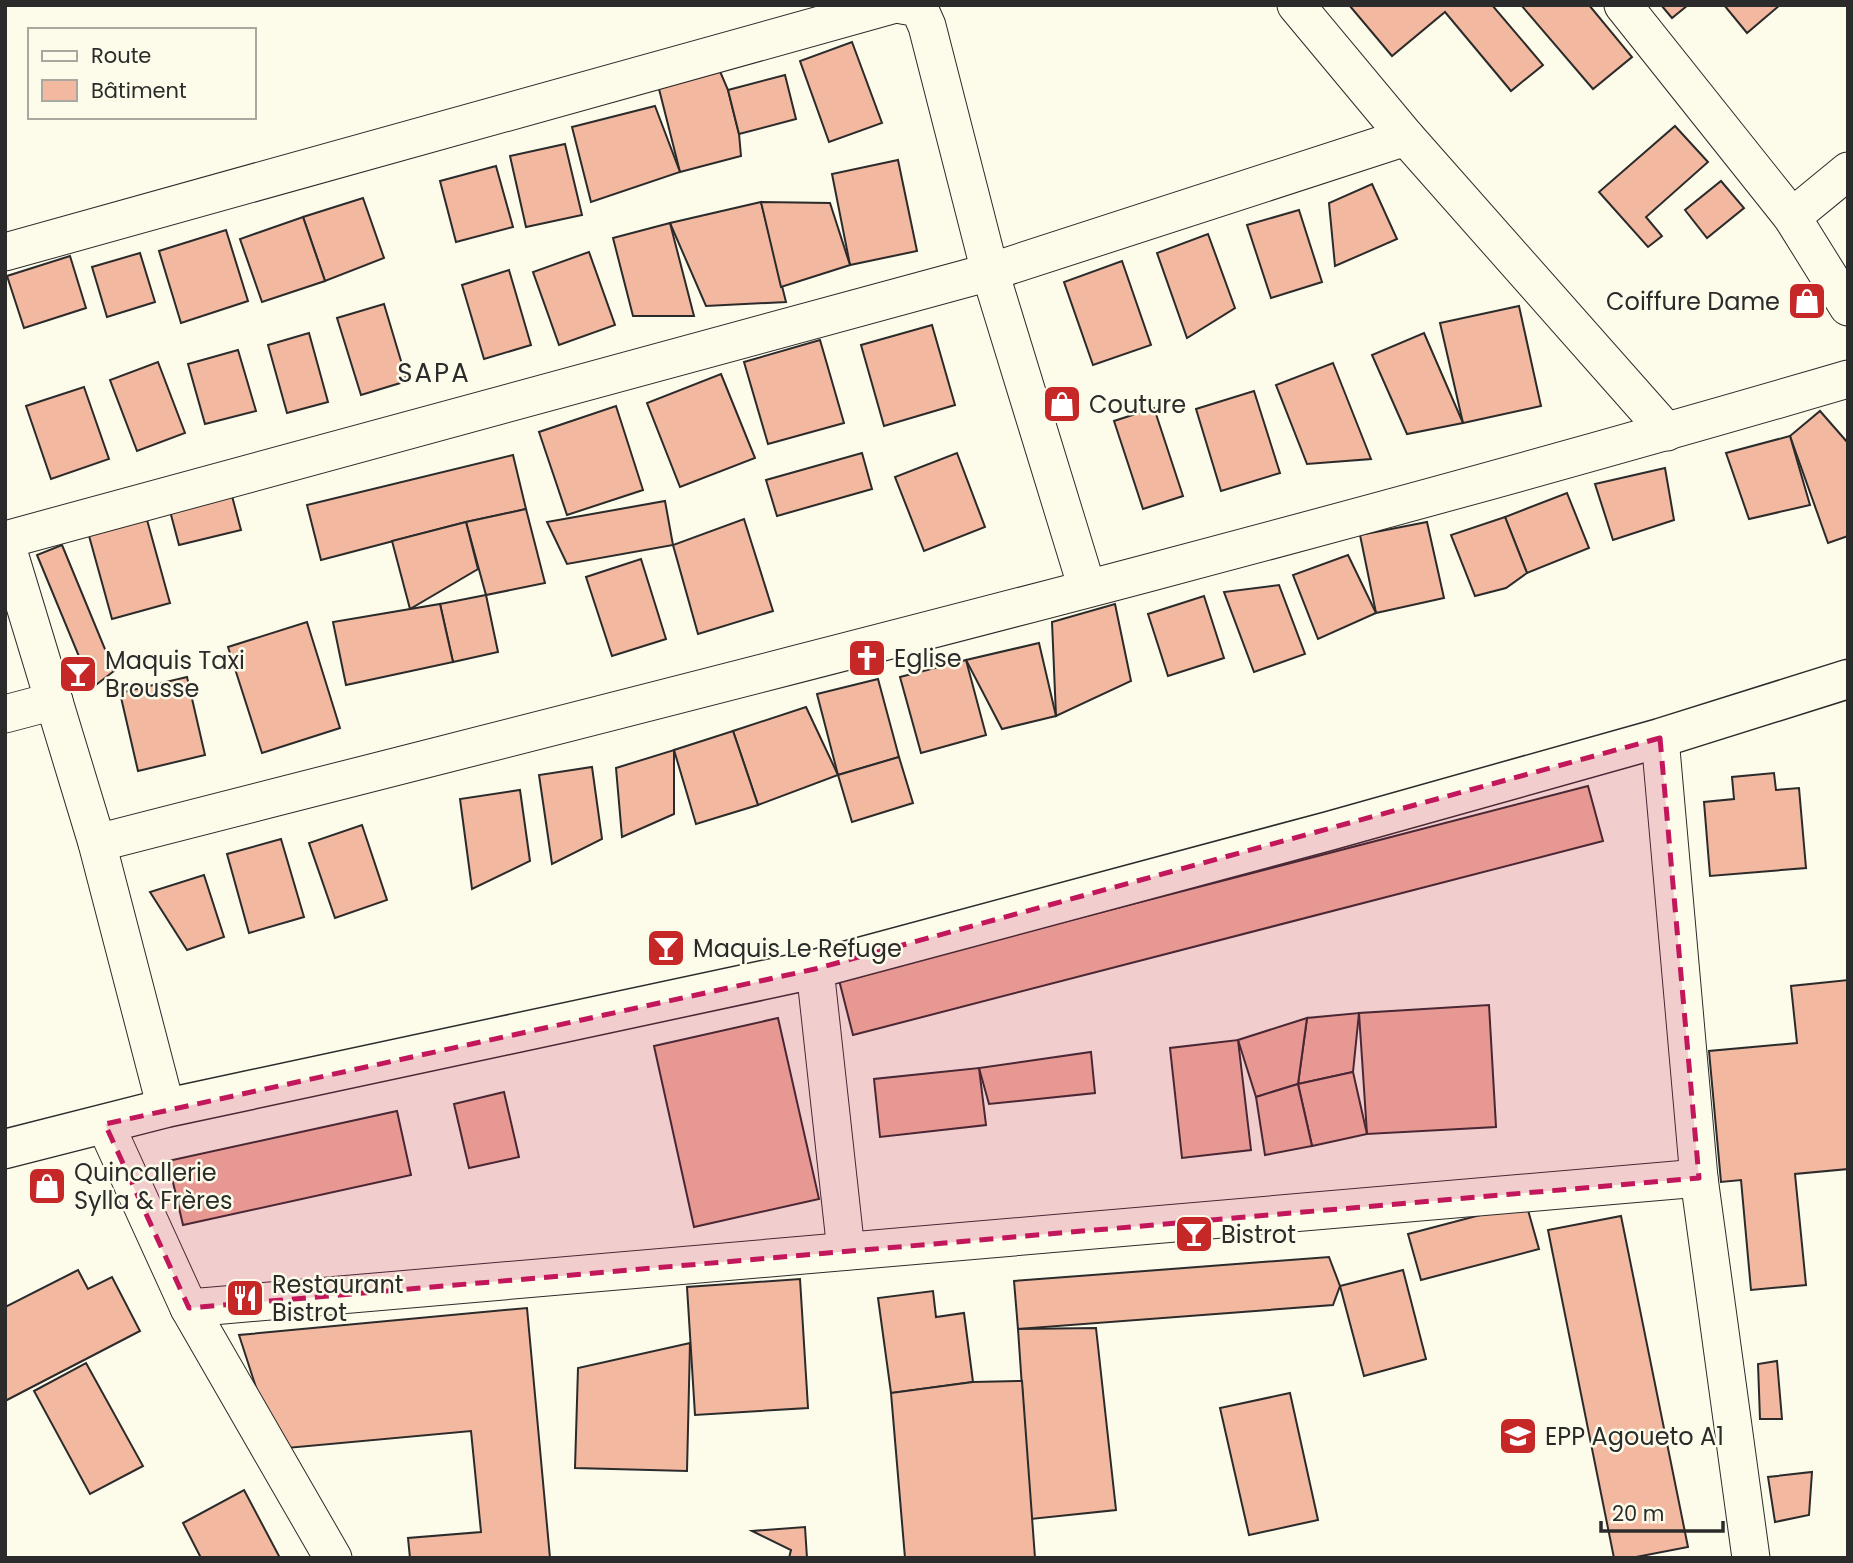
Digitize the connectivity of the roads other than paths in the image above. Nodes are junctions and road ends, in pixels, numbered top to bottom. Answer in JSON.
{"nodes":[{"id":1,"x":892,"y":5,"type":"edge"},
{"id":2,"x":902,"y":5,"type":"edge"},
{"id":3,"x":1296,"y":5,"type":"edge"},
{"id":4,"x":1623,"y":5,"type":"edge"},
{"id":5,"x":1406,"y":137,"type":"junction"},
{"id":6,"x":1848,"y":171,"type":"edge"},
{"id":7,"x":1792,"y":217,"type":"junction"},
{"id":8,"x":5,"y":252,"type":"edge"},
{"id":9,"x":989,"y":272,"type":"junction"},
{"id":10,"x":1848,"y":307,"type":"edge"},
{"id":11,"x":1848,"y":380,"type":"edge"},
{"id":12,"x":1667,"y":432,"type":"junction"},
{"id":13,"x":5,"y":540,"type":"edge"},
{"id":14,"x":1087,"y":588,"type":"junction"},
{"id":15,"x":1848,"y":679,"type":"edge"},
{"id":16,"x":54,"y":701,"type":"junction"},
{"id":17,"x":5,"y":714,"type":"edge"},
{"id":18,"x":1660,"y":738,"type":"junction"},
{"id":19,"x":97,"y":843,"type":"junction"},
{"id":20,"x":815,"y":969,"type":"junction"},
{"id":21,"x":166,"y":1108,"type":"junction"},
{"id":22,"x":106,"y":1124,"type":"junction"},
{"id":23,"x":5,"y":1149,"type":"edge"},
{"id":24,"x":1699,"y":1178,"type":"junction"},
{"id":25,"x":846,"y":1251,"type":"junction"},
{"id":26,"x":189,"y":1308,"type":"junction"},
{"id":27,"x":333,"y":1558,"type":"edge"},
{"id":28,"x":1751,"y":1558,"type":"edge"}],
"edges":[{"from":1,"to":8,"type":"street"},
{"from":2,"to":9,"type":"street"},
{"from":3,"to":5,"type":"street"},
{"from":4,"to":7,"type":"street"},
{"from":5,"to":9,"type":"street"},
{"from":5,"to":12,"type":"street"},
{"from":6,"to":7,"type":"street"},
{"from":7,"to":10,"type":"street"},
{"from":9,"to":13,"type":"street"},
{"from":9,"to":14,"type":"street"},
{"from":11,"to":12,"type":"street"},
{"from":12,"to":14,"type":"street"},
{"from":13,"to":16,"type":"street"},
{"from":14,"to":19,"type":"street"},
{"from":15,"to":18,"type":"street"},
{"from":16,"to":17,"type":"street"},
{"from":16,"to":19,"type":"street"},
{"from":18,"to":20,"type":"street"},
{"from":18,"to":24,"type":"street"},
{"from":19,"to":21,"type":"street"},
{"from":20,"to":21,"type":"street"},
{"from":20,"to":25,"type":"street"},
{"from":21,"to":22,"type":"street"},
{"from":22,"to":23,"type":"street"},
{"from":22,"to":26,"type":"street"},
{"from":24,"to":25,"type":"street"},
{"from":24,"to":28,"type":"street"},
{"from":25,"to":26,"type":"street"},
{"from":26,"to":27,"type":"street"}]}
